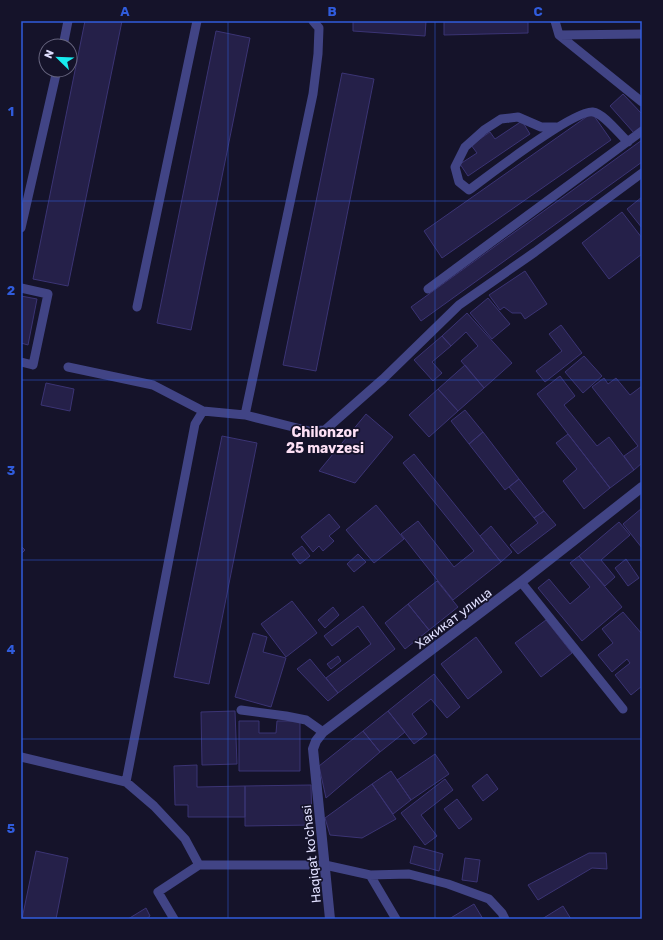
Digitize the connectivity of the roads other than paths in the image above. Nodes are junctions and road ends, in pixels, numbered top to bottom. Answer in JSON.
{"nodes":[{"id":1,"x":68,"y":21,"type":"edge"},
{"id":2,"x":197,"y":21,"type":"edge"},
{"id":3,"x":313,"y":21,"type":"edge"},
{"id":4,"x":555,"y":21,"type":"edge"},
{"id":5,"x":642,"y":34,"type":"edge"},
{"id":6,"x":559,"y":35,"type":"junction"},
{"id":7,"x":65,"y":38,"type":"edge"},
{"id":8,"x":55,"y":78,"type":"edge"},
{"id":9,"x":642,"y":102,"type":"edge"},
{"id":10,"x":556,"y":127,"type":"junction"},
{"id":11,"x":642,"y":131,"type":"edge"},
{"id":12,"x":628,"y":142,"type":"junction"},
{"id":13,"x":642,"y":173,"type":"edge"},
{"id":14,"x":21,"y":228,"type":"edge"},
{"id":15,"x":21,"y":288,"type":"edge"},
{"id":16,"x":428,"y":289,"type":"dead end"},
{"id":17,"x":137,"y":307,"type":"dead end"},
{"id":18,"x":21,"y":362,"type":"edge"},
{"id":19,"x":68,"y":367,"type":"dead end"},
{"id":20,"x":203,"y":410,"type":"junction"},
{"id":21,"x":245,"y":415,"type":"junction"},
{"id":22,"x":642,"y":488,"type":"edge"},
{"id":23,"x":521,"y":582,"type":"junction"},
{"id":24,"x":623,"y":709,"type":"dead end"},
{"id":25,"x":241,"y":710,"type":"dead end"},
{"id":26,"x":323,"y":732,"type":"junction"},
{"id":27,"x":21,"y":757,"type":"edge"},
{"id":28,"x":126,"y":782,"type":"junction"},
{"id":29,"x":317,"y":786,"type":"joint"},
{"id":30,"x":199,"y":865,"type":"junction"},
{"id":31,"x":325,"y":865,"type":"junction"},
{"id":32,"x":370,"y":875,"type":"junction"},
{"id":33,"x":174,"y":919,"type":"edge"},
{"id":34,"x":330,"y":919,"type":"edge"},
{"id":35,"x":396,"y":919,"type":"edge"},
{"id":36,"x":505,"y":919,"type":"edge"}],
"edges":[{"from":1,"to":7,"type":"lane"},
{"from":2,"to":17,"type":"lane"},
{"from":3,"to":21,"type":"lane"},
{"from":4,"to":6,"type":"lane"},
{"from":5,"to":6,"type":"lane"},
{"from":6,"to":9,"type":"lane"},
{"from":8,"to":14,"type":"lane"},
{"from":10,"to":10,"type":"lane"},
{"from":10,"to":12,"type":"lane"},
{"from":11,"to":12,"type":"lane"},
{"from":12,"to":16,"type":"lane"},
{"from":13,"to":21,"type":"lane"},
{"from":15,"to":18,"type":"lane"},
{"from":19,"to":20,"type":"lane"},
{"from":20,"to":21,"type":"lane"},
{"from":20,"to":28,"type":"lane"},
{"from":22,"to":23,"type":"street","name":"Хакикат улица"},
{"from":23,"to":24,"type":"lane"},
{"from":23,"to":26,"type":"street","name":"Хакикат улица"},
{"from":25,"to":26,"type":"lane"},
{"from":26,"to":29,"type":"street","name":"Хакикат улица"},
{"from":27,"to":28,"type":"lane"},
{"from":28,"to":30,"type":"lane"},
{"from":29,"to":31,"type":"street","name":"Haqiqat ko'chasi"},
{"from":30,"to":31,"type":"lane"},
{"from":30,"to":33,"type":"lane"},
{"from":31,"to":32,"type":"lane"},
{"from":31,"to":34,"type":"street","name":"Haqiqat ko'chasi"},
{"from":32,"to":35,"type":"lane"},
{"from":32,"to":36,"type":"lane"}]}
